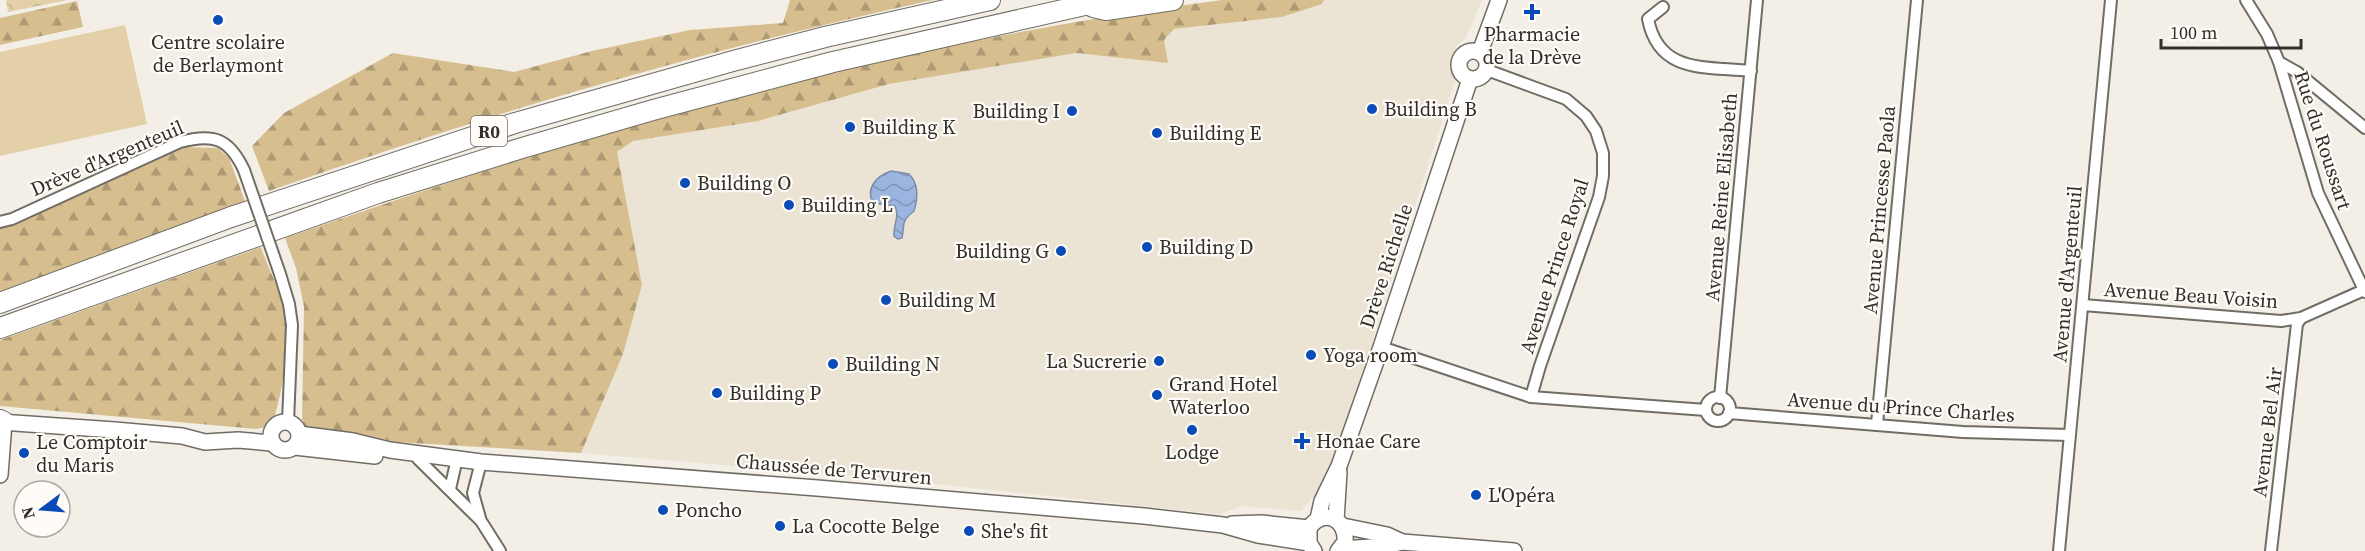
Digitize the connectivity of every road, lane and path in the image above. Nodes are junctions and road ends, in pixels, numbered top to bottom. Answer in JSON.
{"nodes":[{"id":1,"x":990,"y":0,"type":"edge"},
{"id":2,"x":1107,"y":0,"type":"edge"},
{"id":3,"x":1173,"y":0,"type":"edge"},
{"id":4,"x":1499,"y":0,"type":"edge"},
{"id":5,"x":1757,"y":0,"type":"edge"},
{"id":6,"x":1917,"y":0,"type":"edge"},
{"id":7,"x":2111,"y":0,"type":"edge"},
{"id":8,"x":2246,"y":0,"type":"edge"},
{"id":9,"x":1084,"y":5,"type":"junction"},
{"id":10,"x":1663,"y":7,"type":"dead end"},
{"id":11,"x":1480,"y":52,"type":"junction"},
{"id":12,"x":2279,"y":62,"type":"junction"},
{"id":13,"x":1487,"y":70,"type":"junction"},
{"id":14,"x":1751,"y":71,"type":"junction"},
{"id":15,"x":1470,"y":79,"type":"junction"},
{"id":16,"x":2365,"y":129,"type":"edge"},
{"id":17,"x":0,"y":222,"type":"edge"},
{"id":18,"x":2364,"y":291,"type":"edge"},
{"id":19,"x":0,"y":303,"type":"edge"},
{"id":20,"x":2083,"y":305,"type":"junction"},
{"id":21,"x":2301,"y":318,"type":"junction"},
{"id":22,"x":0,"y":328,"type":"edge"},
{"id":23,"x":1381,"y":347,"type":"junction"},
{"id":24,"x":1531,"y":397,"type":"junction"},
{"id":25,"x":1720,"y":398,"type":"junction"},
{"id":26,"x":1706,"y":410,"type":"junction"},
{"id":27,"x":1730,"y":413,"type":"junction"},
{"id":28,"x":1,"y":421,"type":"edge"},
{"id":29,"x":288,"y":422,"type":"junction"},
{"id":30,"x":1877,"y":424,"type":"junction"},
{"id":31,"x":2070,"y":435,"type":"junction"},
{"id":32,"x":272,"y":438,"type":"junction"},
{"id":33,"x":297,"y":440,"type":"junction"},
{"id":34,"x":441,"y":458,"type":"junction"},
{"id":35,"x":418,"y":459,"type":"junction"},
{"id":36,"x":462,"y":460,"type":"junction"},
{"id":37,"x":481,"y":462,"type":"junction"},
{"id":38,"x":1339,"y":466,"type":"junction"},
{"id":39,"x":0,"y":474,"type":"edge"},
{"id":40,"x":450,"y":489,"type":"junction"},
{"id":41,"x":481,"y":521,"type":"junction"},
{"id":42,"x":1340,"y":523,"type":"junction"},
{"id":43,"x":1313,"y":540,"type":"edge"},
{"id":44,"x":1402,"y":542,"type":"junction"},
{"id":45,"x":1340,"y":550,"type":"edge"},
{"id":46,"x":500,"y":551,"type":"edge"},
{"id":47,"x":1514,"y":551,"type":"edge"},
{"id":48,"x":2059,"y":551,"type":"edge"},
{"id":49,"x":2271,"y":551,"type":"edge"}],
"edges":[{"from":1,"to":19,"type":"highway","number":"R0"},
{"from":2,"to":9,"type":"highway","number":"R0"},
{"from":3,"to":9,"type":"highway"},
{"from":4,"to":11,"type":"street"},
{"from":5,"to":14,"type":"street","name":"Avenue Reine Elisabeth"},
{"from":6,"to":30,"type":"street","name":"Avenue Princesse Paola"},
{"from":7,"to":20,"type":"street","name":"Avenue d'Argenteuil"},
{"from":8,"to":12,"type":"street","name":"Rue du Roussart"},
{"from":9,"to":22,"type":"highway","number":"R0"},
{"from":10,"to":14,"type":"street"},
{"from":11,"to":13,"type":"street"},
{"from":11,"to":15,"type":"street"},
{"from":12,"to":16,"type":"street"},
{"from":12,"to":18,"type":"street","name":"Rue du Roussart"},
{"from":13,"to":15,"type":"street"},
{"from":13,"to":24,"type":"street","name":"Avenue Prince Royal"},
{"from":14,"to":25,"type":"street","name":"Avenue Reine Elisabeth"},
{"from":15,"to":23,"type":"street","name":"Drève Richelle"},
{"from":17,"to":29,"type":"street","name":"Drève d'Argenteuil","bridge":true},
{"from":18,"to":21,"type":"street","name":"Avenue Beau Voisin"},
{"from":20,"to":21,"type":"street","name":"Avenue Beau Voisin"},
{"from":20,"to":31,"type":"street","name":"Avenue d'Argenteuil"},
{"from":21,"to":49,"type":"street","name":"Avenue Bel Air"},
{"from":23,"to":24,"type":"street"},
{"from":23,"to":38,"type":"street","name":"Drève Richelle"},
{"from":24,"to":26,"type":"street"},
{"from":25,"to":26,"type":"street"},
{"from":25,"to":27,"type":"street"},
{"from":26,"to":27,"type":"street"},
{"from":27,"to":30,"type":"street","name":"Avenue du Prince Charles"},
{"from":28,"to":32,"type":"street"},
{"from":28,"to":39,"type":"street"},
{"from":29,"to":32,"type":"street"},
{"from":29,"to":33,"type":"street"},
{"from":30,"to":31,"type":"street","name":"Avenue du Prince Charles"},
{"from":31,"to":48,"type":"street","name":"Avenue d'Argenteuil"},
{"from":32,"to":33,"type":"street"},
{"from":33,"to":34,"type":"street","name":"Chaussée de Tervuren"},
{"from":33,"to":35,"type":"street","name":"Chaussée de Tervuren"},
{"from":34,"to":35,"type":"street","name":"Chaussée de Tervuren"},
{"from":34,"to":36,"type":"street","name":"Chaussée de Tervuren"},
{"from":35,"to":40,"type":"street"},
{"from":36,"to":37,"type":"street","name":"Chaussée de Tervuren"},
{"from":36,"to":40,"type":"street"},
{"from":37,"to":41,"type":"street"},
{"from":37,"to":43,"type":"street","name":"Chaussée de Tervuren"},
{"from":38,"to":42,"type":"street","name":"Drève Richelle"},
{"from":38,"to":43,"type":"street","name":"Drève Richelle"},
{"from":40,"to":41,"type":"street"},
{"from":41,"to":46,"type":"street"},
{"from":42,"to":43,"type":"street","name":"Chaussée de Tervuren"},
{"from":42,"to":44,"type":"street"},
{"from":42,"to":45,"type":"street","name":"Drève Richelle"},
{"from":44,"to":45,"type":"street"},
{"from":44,"to":47,"type":"street"}]}
